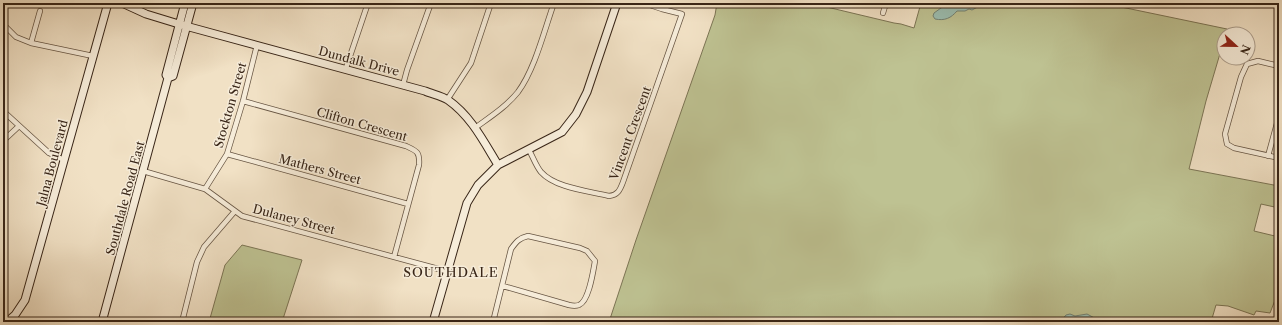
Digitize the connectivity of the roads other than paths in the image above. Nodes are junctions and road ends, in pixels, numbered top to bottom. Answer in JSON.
{"nodes":[{"id":1,"x":108,"y":3,"type":"edge"},
{"id":2,"x":122,"y":3,"type":"edge"},
{"id":3,"x":185,"y":3,"type":"edge"},
{"id":4,"x":194,"y":3,"type":"edge"},
{"id":5,"x":368,"y":3,"type":"edge"},
{"id":6,"x":431,"y":3,"type":"edge"},
{"id":7,"x":491,"y":3,"type":"edge"},
{"id":8,"x":554,"y":3,"type":"edge"},
{"id":9,"x":617,"y":3,"type":"edge"},
{"id":10,"x":644,"y":3,"type":"edge"},
{"id":11,"x":886,"y":3,"type":"edge"},
{"id":12,"x":40,"y":11,"type":"dead end"},
{"id":13,"x":883,"y":13,"type":"dead end"},
{"id":14,"x":3,"y":24,"type":"edge"},
{"id":15,"x":183,"y":25,"type":"junction"},
{"id":16,"x":31,"y":43,"type":"junction"},
{"id":17,"x":258,"y":45,"type":"junction"},
{"id":18,"x":93,"y":56,"type":"junction"},
{"id":19,"x":1279,"y":66,"type":"edge"},
{"id":20,"x":346,"y":68,"type":"junction"},
{"id":21,"x":403,"y":84,"type":"junction"},
{"id":22,"x":448,"y":100,"type":"junction"},
{"id":23,"x":243,"y":101,"type":"junction"},
{"id":24,"x":3,"y":111,"type":"edge"},
{"id":25,"x":1279,"y":116,"type":"edge"},
{"id":26,"x":19,"y":126,"type":"junction"},
{"id":27,"x":475,"y":128,"type":"junction"},
{"id":28,"x":3,"y":141,"type":"edge"},
{"id":29,"x":529,"y":150,"type":"junction"},
{"id":30,"x":227,"y":154,"type":"junction"},
{"id":31,"x":1268,"y":156,"type":"junction"},
{"id":32,"x":1279,"y":158,"type":"edge"},
{"id":33,"x":64,"y":160,"type":"junction"},
{"id":34,"x":498,"y":165,"type":"junction"},
{"id":35,"x":143,"y":171,"type":"junction"},
{"id":36,"x":205,"y":189,"type":"junction"},
{"id":37,"x":408,"y":204,"type":"junction"},
{"id":38,"x":235,"y":211,"type":"junction"},
{"id":39,"x":394,"y":256,"type":"junction"},
{"id":40,"x":446,"y":271,"type":"junction"},
{"id":41,"x":503,"y":286,"type":"junction"},
{"id":42,"x":7,"y":322,"type":"edge"},
{"id":43,"x":102,"y":322,"type":"edge"},
{"id":44,"x":182,"y":322,"type":"edge"},
{"id":45,"x":433,"y":322,"type":"edge"},
{"id":46,"x":493,"y":322,"type":"edge"}],
"edges":[{"from":1,"to":18,"type":"street","name":"Jalna Boulevard"},
{"from":2,"to":15,"type":"street"},
{"from":3,"to":15,"type":"street","name":"Southdale Road East"},
{"from":4,"to":15,"type":"street","name":"Southdale Road East"},
{"from":5,"to":20,"type":"street"},
{"from":6,"to":21,"type":"street"},
{"from":7,"to":22,"type":"street"},
{"from":8,"to":27,"type":"street"},
{"from":9,"to":29,"type":"street"},
{"from":10,"to":29,"type":"street","name":"Vincent Crescent"},
{"from":11,"to":13,"type":"street"},
{"from":12,"to":16,"type":"street"},
{"from":14,"to":16,"type":"street"},
{"from":15,"to":17,"type":"street","name":"Dundalk Drive"},
{"from":15,"to":35,"type":"street","name":"Southdale Road East"},
{"from":16,"to":18,"type":"street"},
{"from":17,"to":20,"type":"street","name":"Dundalk Drive"},
{"from":17,"to":23,"type":"street","name":"Stockton Street"},
{"from":18,"to":33,"type":"street","name":"Jalna Boulevard"},
{"from":19,"to":31,"type":"street"},
{"from":20,"to":21,"type":"street","name":"Dundalk Drive"},
{"from":21,"to":22,"type":"street","name":"Dundalk Drive"},
{"from":22,"to":27,"type":"street","name":"Dundalk Drive"},
{"from":23,"to":30,"type":"street","name":"Stockton Street"},
{"from":23,"to":37,"type":"street","name":"Clifton Crescent"},
{"from":24,"to":26,"type":"street"},
{"from":25,"to":31,"type":"street"},
{"from":26,"to":28,"type":"street"},
{"from":26,"to":33,"type":"street"},
{"from":27,"to":34,"type":"street","name":"Dundalk Drive"},
{"from":29,"to":34,"type":"street"},
{"from":30,"to":36,"type":"street","name":"Stockton Street"},
{"from":30,"to":37,"type":"street","name":"Mathers Street"},
{"from":31,"to":32,"type":"street"},
{"from":33,"to":42,"type":"street","name":"Jalna Boulevard"},
{"from":34,"to":40,"type":"street"},
{"from":35,"to":36,"type":"street","name":"Dulaney Street"},
{"from":35,"to":43,"type":"street","name":"Southdale Road East"},
{"from":36,"to":38,"type":"street","name":"Dulaney Street"},
{"from":37,"to":39,"type":"street","name":"Clifton Crescent"},
{"from":38,"to":39,"type":"street","name":"Dulaney Street"},
{"from":38,"to":44,"type":"street"},
{"from":39,"to":40,"type":"street","name":"Dulaney Street"},
{"from":40,"to":45,"type":"street"},
{"from":41,"to":41,"type":"street"},
{"from":41,"to":46,"type":"street"}]}
